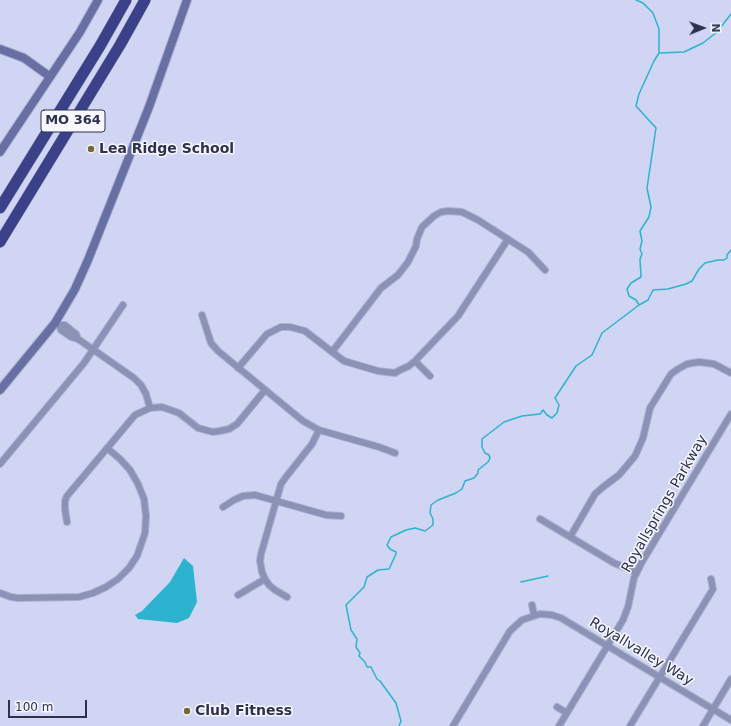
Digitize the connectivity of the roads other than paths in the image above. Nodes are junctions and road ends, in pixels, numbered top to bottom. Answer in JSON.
{"nodes":[{"id":1,"x":98,"y":0,"type":"edge"},
{"id":2,"x":126,"y":0,"type":"edge"},
{"id":3,"x":145,"y":0,"type":"edge"},
{"id":4,"x":187,"y":0,"type":"edge"},
{"id":5,"x":0,"y":49,"type":"edge"},
{"id":6,"x":49,"y":76,"type":"junction"},
{"id":7,"x":0,"y":152,"type":"edge"},
{"id":8,"x":0,"y":208,"type":"edge"},
{"id":9,"x":508,"y":239,"type":"junction"},
{"id":10,"x":0,"y":242,"type":"edge"},
{"id":11,"x":545,"y":270,"type":"dead end"},
{"id":12,"x":123,"y":305,"type":"dead end"},
{"id":13,"x":202,"y":315,"type":"dead end"},
{"id":14,"x":57,"y":324,"type":"junction"},
{"id":15,"x":93,"y":350,"type":"junction"},
{"id":16,"x":332,"y":352,"type":"junction"},
{"id":17,"x":692,"y":355,"type":"dead end"},
{"id":18,"x":415,"y":361,"type":"junction"},
{"id":19,"x":694,"y":363,"type":"junction"},
{"id":20,"x":238,"y":368,"type":"junction"},
{"id":21,"x":731,"y":373,"type":"edge"},
{"id":22,"x":430,"y":376,"type":"dead end"},
{"id":23,"x":0,"y":390,"type":"edge"},
{"id":24,"x":265,"y":390,"type":"junction"},
{"id":25,"x":150,"y":408,"type":"junction"},
{"id":26,"x":731,"y":414,"type":"edge"},
{"id":27,"x":319,"y":430,"type":"junction"},
{"id":28,"x":107,"y":448,"type":"junction"},
{"id":29,"x":395,"y":453,"type":"dead end"},
{"id":30,"x":0,"y":464,"type":"edge"},
{"id":31,"x":276,"y":501,"type":"junction"},
{"id":32,"x":223,"y":507,"type":"dead end"},
{"id":33,"x":341,"y":516,"type":"dead end"},
{"id":34,"x":540,"y":519,"type":"dead end"},
{"id":35,"x":67,"y":522,"type":"dead end"},
{"id":36,"x":570,"y":537,"type":"junction"},
{"id":37,"x":636,"y":572,"type":"junction"},
{"id":38,"x":265,"y":579,"type":"junction"},
{"id":39,"x":711,"y":579,"type":"dead end"},
{"id":40,"x":0,"y":593,"type":"edge"},
{"id":41,"x":238,"y":595,"type":"dead end"},
{"id":42,"x":288,"y":597,"type":"dead end"},
{"id":43,"x":532,"y":605,"type":"dead end"},
{"id":44,"x":534,"y":615,"type":"junction"},
{"id":45,"x":607,"y":646,"type":"junction"},
{"id":46,"x":659,"y":677,"type":"junction"},
{"id":47,"x":731,"y":679,"type":"edge"},
{"id":48,"x":557,"y":707,"type":"dead end"},
{"id":49,"x":713,"y":709,"type":"junction"},
{"id":50,"x":567,"y":713,"type":"junction"},
{"id":51,"x":731,"y":720,"type":"edge"},
{"id":52,"x":456,"y":725,"type":"edge"},
{"id":53,"x":559,"y":726,"type":"edge"},
{"id":54,"x":630,"y":726,"type":"edge"},
{"id":55,"x":703,"y":726,"type":"edge"}],
"edges":[{"from":1,"to":6,"type":"main road"},
{"from":2,"to":8,"type":"highway","number":"MO 364"},
{"from":3,"to":10,"type":"highway","number":"MO 364"},
{"from":4,"to":14,"type":"main road"},
{"from":5,"to":6,"type":"main road"},
{"from":6,"to":7,"type":"main road"},
{"from":9,"to":11,"type":"street"},
{"from":9,"to":16,"type":"street"},
{"from":9,"to":18,"type":"street"},
{"from":12,"to":15,"type":"street"},
{"from":13,"to":20,"type":"street"},
{"from":14,"to":15,"type":"street"},
{"from":14,"to":23,"type":"main road"},
{"from":15,"to":25,"type":"street"},
{"from":15,"to":30,"type":"street"},
{"from":16,"to":18,"type":"street"},
{"from":16,"to":20,"type":"street"},
{"from":17,"to":19,"type":"street"},
{"from":18,"to":22,"type":"street"},
{"from":19,"to":21,"type":"street"},
{"from":19,"to":36,"type":"street"},
{"from":20,"to":24,"type":"street"},
{"from":24,"to":25,"type":"street"},
{"from":24,"to":27,"type":"street"},
{"from":25,"to":28,"type":"street"},
{"from":26,"to":37,"type":"street","name":"Royallsprings Parkway"},
{"from":27,"to":29,"type":"street"},
{"from":27,"to":31,"type":"street"},
{"from":28,"to":35,"type":"street"},
{"from":28,"to":40,"type":"street"},
{"from":31,"to":32,"type":"street"},
{"from":31,"to":33,"type":"street"},
{"from":31,"to":38,"type":"street"},
{"from":34,"to":36,"type":"street"},
{"from":36,"to":37,"type":"street"},
{"from":37,"to":45,"type":"street","name":"Royallsprings Parkway"},
{"from":38,"to":41,"type":"street"},
{"from":38,"to":42,"type":"street"},
{"from":39,"to":46,"type":"street"},
{"from":43,"to":44,"type":"street"},
{"from":44,"to":45,"type":"street","name":"Royallvalley Way"},
{"from":44,"to":52,"type":"street"},
{"from":45,"to":46,"type":"street","name":"Royallvalley Way"},
{"from":45,"to":50,"type":"street","name":"Royallsprings Parkway"},
{"from":46,"to":49,"type":"street","name":"Royallvalley Way"},
{"from":46,"to":54,"type":"street"},
{"from":47,"to":49,"type":"street"},
{"from":48,"to":50,"type":"street"},
{"from":49,"to":51,"type":"street","name":"Royallvalley Way"},
{"from":49,"to":55,"type":"street"},
{"from":50,"to":53,"type":"street","name":"Royallsprings Parkway"}]}
